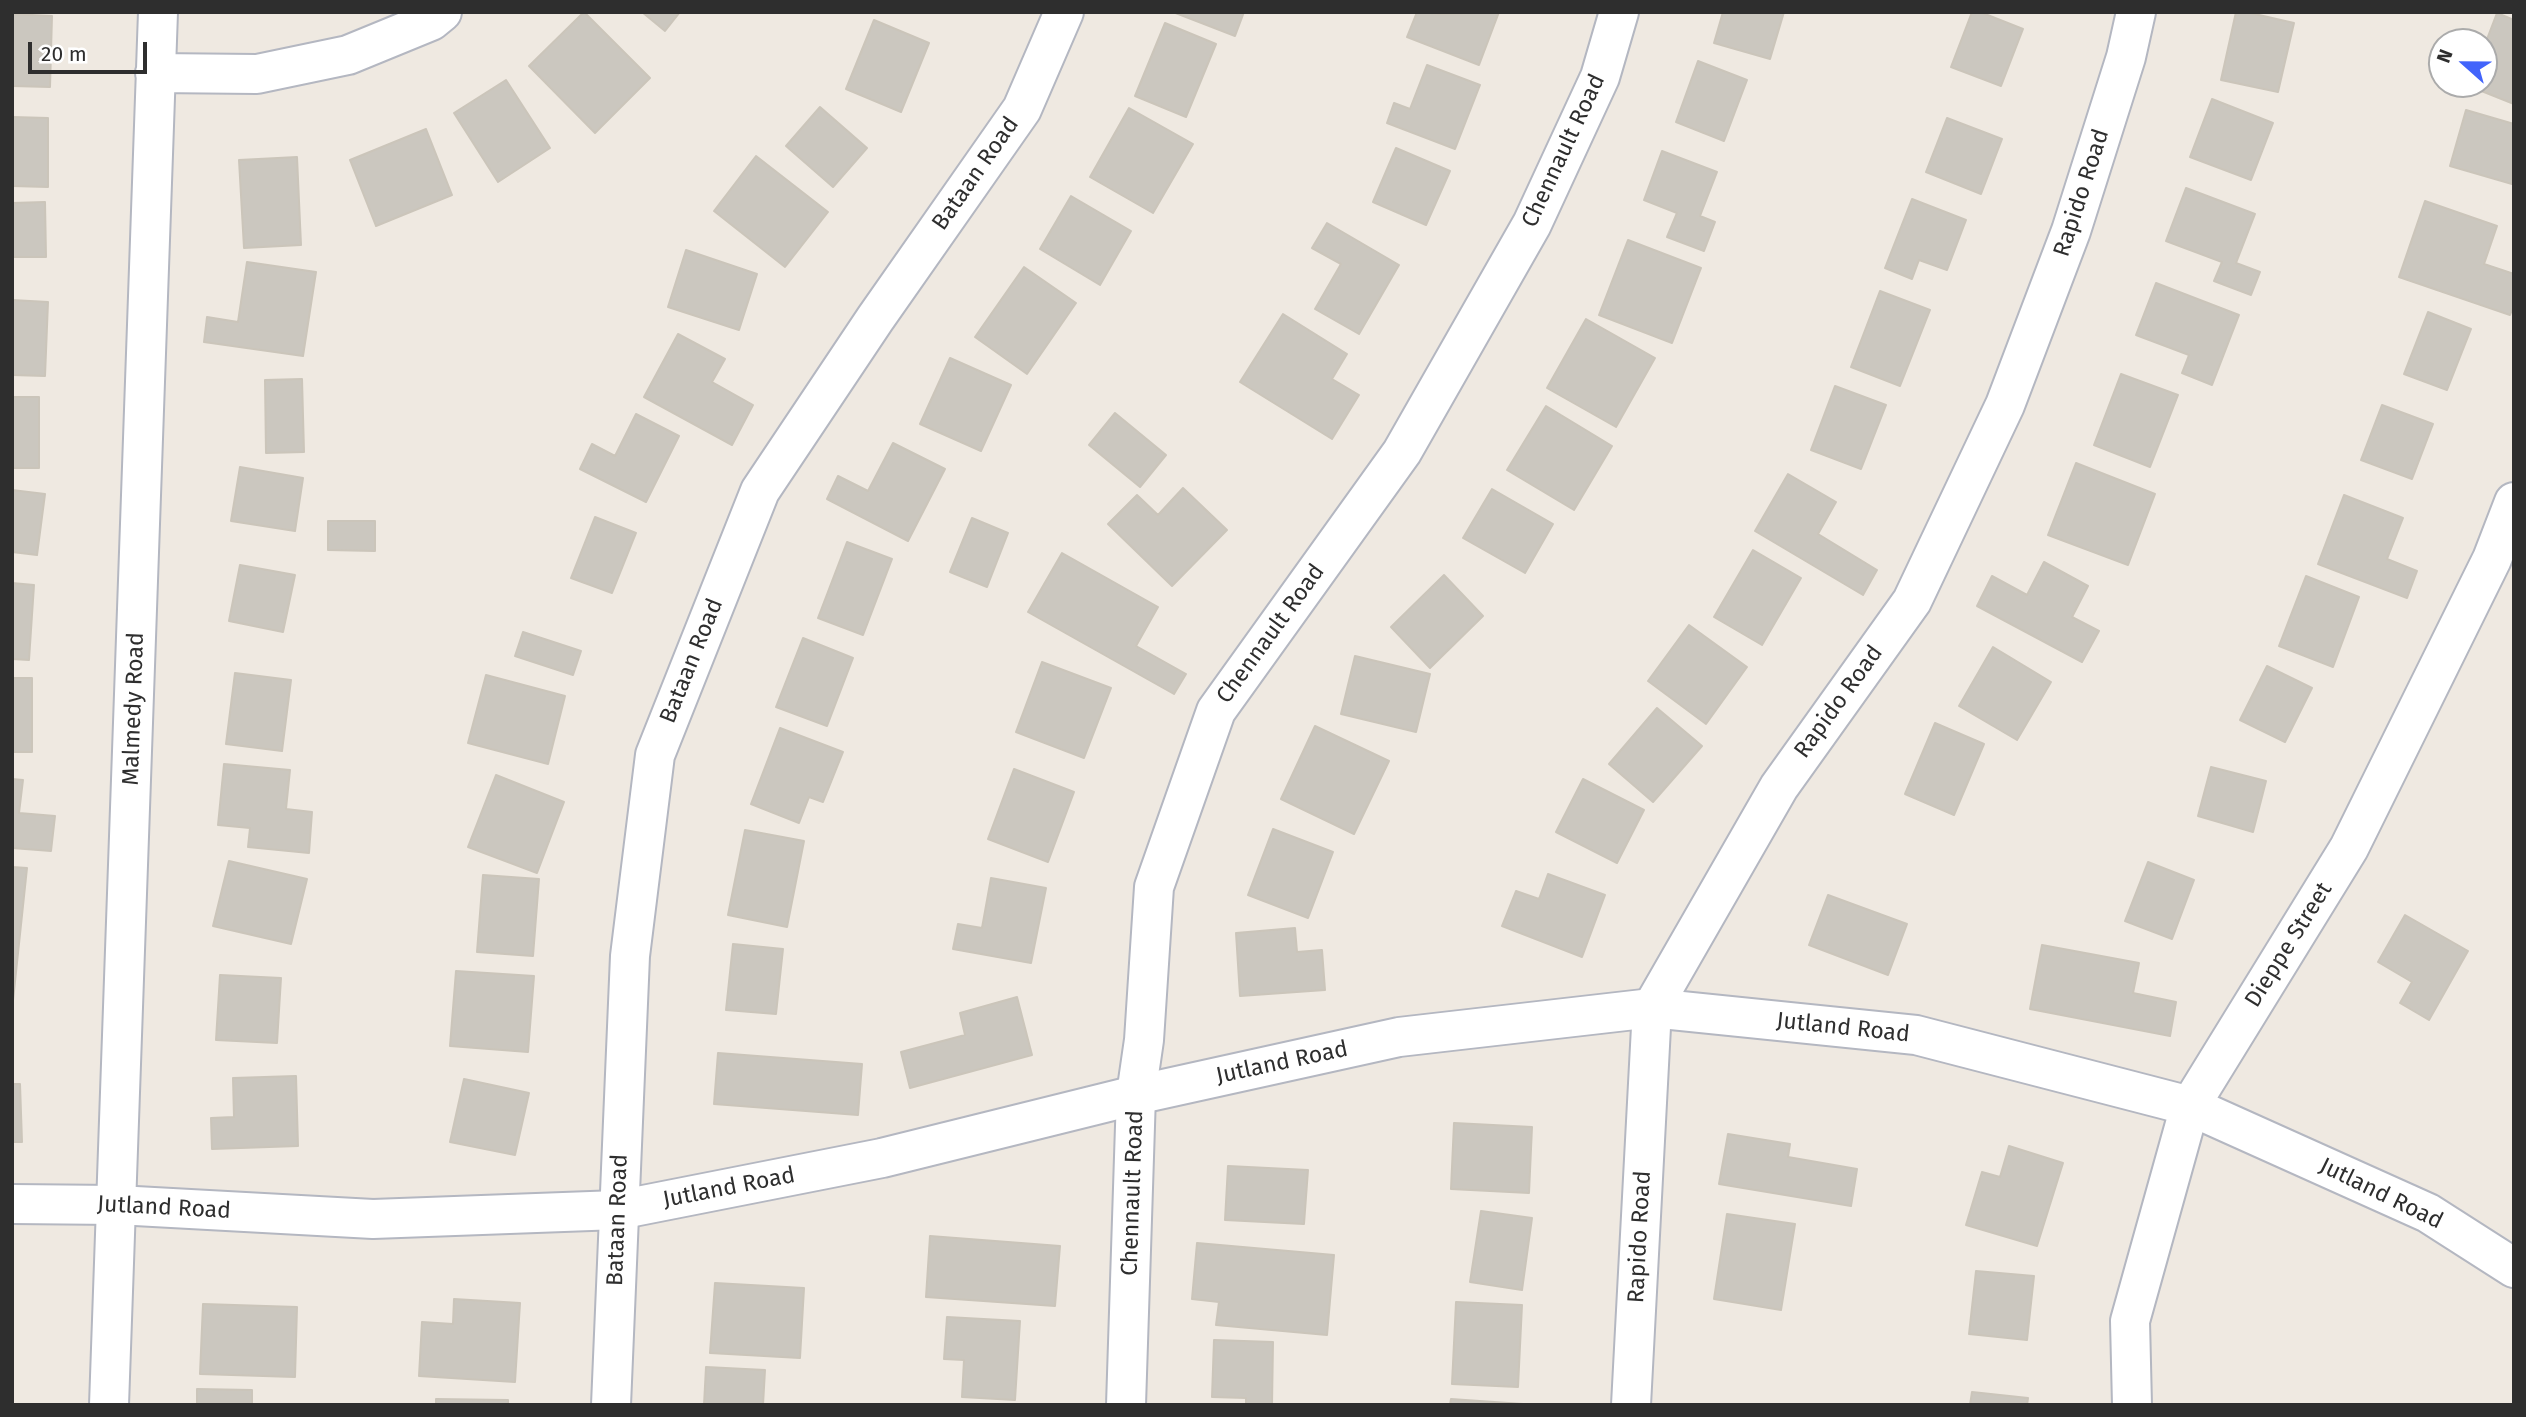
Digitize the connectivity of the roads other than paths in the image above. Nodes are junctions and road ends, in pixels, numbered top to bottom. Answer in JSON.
{"nodes":[{"id":1,"x":158,"y":12,"type":"edge"},
{"id":2,"x":442,"y":12,"type":"edge"},
{"id":3,"x":1064,"y":12,"type":"edge"},
{"id":4,"x":1619,"y":12,"type":"edge"},
{"id":5,"x":2136,"y":12,"type":"edge"},
{"id":6,"x":155,"y":73,"type":"junction"},
{"id":7,"x":2514,"y":502,"type":"edge"},
{"id":8,"x":2503,"y":568,"type":"edge"},
{"id":9,"x":1652,"y":1008,"type":"junction"},
{"id":10,"x":1136,"y":1095,"type":"junction"},
{"id":11,"x":2190,"y":1106,"type":"junction"},
{"id":12,"x":12,"y":1204,"type":"edge"},
{"id":13,"x":117,"y":1205,"type":"junction"},
{"id":14,"x":618,"y":1210,"type":"junction"},
{"id":15,"x":2514,"y":1268,"type":"edge"},
{"id":16,"x":109,"y":1405,"type":"edge"},
{"id":17,"x":611,"y":1405,"type":"edge"},
{"id":18,"x":1126,"y":1405,"type":"edge"},
{"id":19,"x":1631,"y":1405,"type":"edge"},
{"id":20,"x":2132,"y":1405,"type":"edge"}],
"edges":[{"from":1,"to":6,"type":"street","name":"Malmedy Road"},
{"from":2,"to":6,"type":"street"},
{"from":3,"to":14,"type":"street","name":"Bataan Road"},
{"from":4,"to":10,"type":"street","name":"Chennault Road"},
{"from":5,"to":9,"type":"street","name":"Rapido Road"},
{"from":6,"to":13,"type":"street","name":"Malmedy Road"},
{"from":7,"to":8,"type":"street","name":"Dieppe Street"},
{"from":8,"to":11,"type":"street","name":"Dieppe Street"},
{"from":9,"to":10,"type":"street","name":"Jutland Road"},
{"from":9,"to":11,"type":"street","name":"Jutland Road"},
{"from":9,"to":19,"type":"street","name":"Rapido Road"},
{"from":10,"to":14,"type":"street","name":"Jutland Road"},
{"from":10,"to":18,"type":"street","name":"Chennault Road"},
{"from":11,"to":15,"type":"street","name":"Jutland Road"},
{"from":11,"to":20,"type":"street","name":"Dieppe Street"},
{"from":12,"to":13,"type":"street","name":"Jutland Road"},
{"from":13,"to":14,"type":"street","name":"Jutland Road"},
{"from":13,"to":16,"type":"street","name":"Malmedy Road"},
{"from":14,"to":17,"type":"street","name":"Bataan Road"}]}
